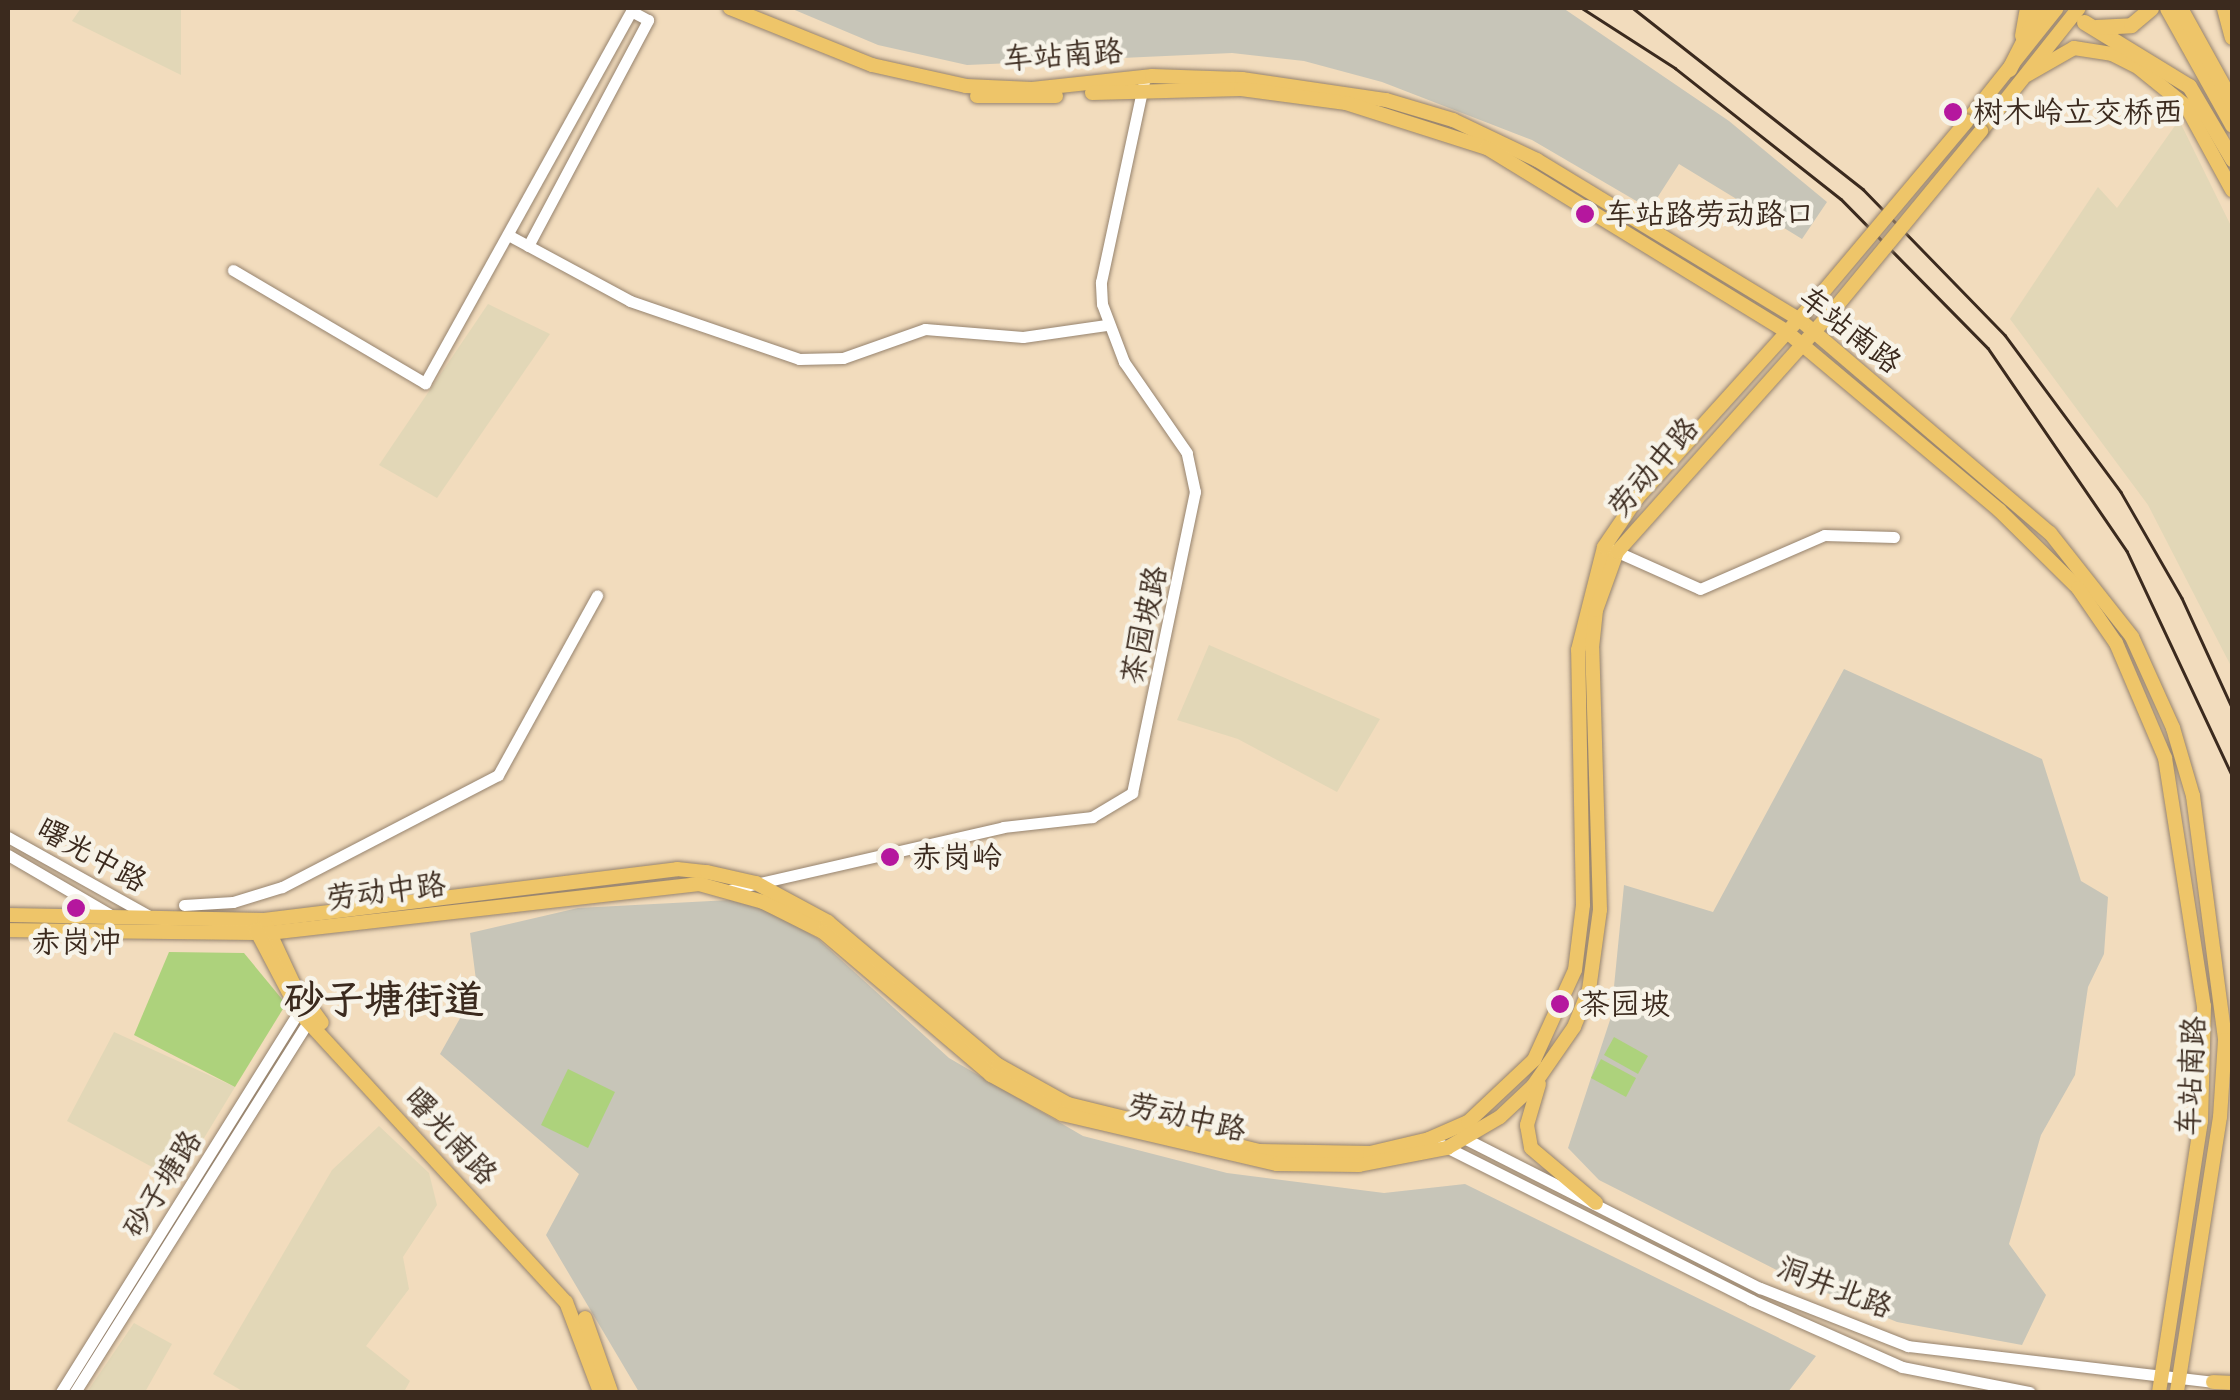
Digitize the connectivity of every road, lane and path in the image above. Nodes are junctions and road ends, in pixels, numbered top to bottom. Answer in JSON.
{"nodes":[{"id":1,"x":713,"y":8,"type":"edge"},
{"id":2,"x":730,"y":8,"type":"edge"},
{"id":3,"x":2028,"y":8,"type":"edge"},
{"id":4,"x":2040,"y":8,"type":"edge"},
{"id":5,"x":2057,"y":8,"type":"edge"},
{"id":6,"x":2151,"y":8,"type":"edge"},
{"id":7,"x":2167,"y":8,"type":"edge"},
{"id":8,"x":2180,"y":8,"type":"edge"},
{"id":9,"x":2224,"y":8,"type":"edge"},
{"id":10,"x":632,"y":9,"type":"edge"},
{"id":11,"x":2081,"y":15,"type":"edge"},
{"id":12,"x":2232,"y":37,"type":"edge"},
{"id":13,"x":2009,"y":68,"type":"junction"},
{"id":14,"x":2028,"y":75,"type":"junction"},
{"id":15,"x":1144,"y":82,"type":"junction"},
{"id":16,"x":2232,"y":102,"type":"edge"},
{"id":17,"x":2232,"y":125,"type":"edge"},
{"id":18,"x":2232,"y":159,"type":"edge"},
{"id":19,"x":2232,"y":190,"type":"edge"},
{"id":20,"x":510,"y":236,"type":"junction"},
{"id":21,"x":528,"y":246,"type":"junction"},
{"id":22,"x":233,"y":270,"type":"dead end"},
{"id":23,"x":1799,"y":319,"type":"junction"},
{"id":24,"x":1106,"y":325,"type":"junction"},
{"id":25,"x":1787,"y":332,"type":"junction"},
{"id":26,"x":1814,"y":332,"type":"junction"},
{"id":27,"x":1802,"y":345,"type":"junction"},
{"id":28,"x":1894,"y":536,"type":"dead end"},
{"id":29,"x":1611,"y":549,"type":"junction"},
{"id":30,"x":597,"y":596,"type":"dead end"},
{"id":31,"x":8,"y":837,"type":"edge"},
{"id":32,"x":8,"y":855,"type":"edge"},
{"id":33,"x":756,"y":883,"type":"junction"},
{"id":34,"x":729,"y":890,"type":"junction"},
{"id":35,"x":184,"y":905,"type":"dead end"},
{"id":36,"x":8,"y":915,"type":"edge"},
{"id":37,"x":115,"y":917,"type":"junction"},
{"id":38,"x":151,"y":917,"type":"junction"},
{"id":39,"x":261,"y":926,"type":"junction"},
{"id":40,"x":8,"y":930,"type":"edge"},
{"id":41,"x":140,"y":932,"type":"junction"},
{"id":42,"x":306,"y":1012,"type":"junction"},
{"id":43,"x":1545,"y":1071,"type":"junction"},
{"id":44,"x":1450,"y":1130,"type":"junction"},
{"id":45,"x":1429,"y":1139,"type":"junction"},
{"id":46,"x":1467,"y":1139,"type":"junction"},
{"id":47,"x":1447,"y":1148,"type":"junction"},
{"id":48,"x":1596,"y":1204,"type":"junction"},
{"id":49,"x":2213,"y":1382,"type":"joint"},
{"id":50,"x":2232,"y":1383,"type":"edge"},
{"id":51,"x":2160,"y":1386,"type":"edge"},
{"id":52,"x":2178,"y":1387,"type":"edge"},
{"id":53,"x":1972,"y":1388,"type":"edge"},
{"id":54,"x":61,"y":1392,"type":"edge"},
{"id":55,"x":75,"y":1392,"type":"edge"},
{"id":56,"x":600,"y":1392,"type":"edge"},
{"id":57,"x":611,"y":1392,"type":"edge"},
{"id":58,"x":2030,"y":1392,"type":"edge"}],
"edges":[{"from":1,"to":15,"type":"main road","name":"车站南路"},
{"from":2,"to":15,"type":"main road","name":"车站南路"},
{"from":3,"to":13,"type":"main road"},
{"from":4,"to":13,"type":"highway"},
{"from":5,"to":13,"type":"main road","name":"劳动中路"},
{"from":6,"to":11,"type":"highway"},
{"from":7,"to":17,"type":"highway"},
{"from":8,"to":16,"type":"highway"},
{"from":9,"to":12,"type":"highway"},
{"from":10,"to":20,"type":"street"},
{"from":10,"to":21,"type":"street"},
{"from":11,"to":14,"type":"main road","name":"劳动中路"},
{"from":11,"to":18,"type":"highway"},
{"from":13,"to":23,"type":"main road","name":"劳动中路","bridge":true},
{"from":14,"to":19,"type":"main road"},
{"from":14,"to":26,"type":"main road","name":"劳动中路","bridge":true},
{"from":15,"to":23,"type":"main road","name":"车站南路"},
{"from":15,"to":24,"type":"street","name":"茶园坡路"},
{"from":15,"to":25,"type":"main road","name":"车站南路"},
{"from":20,"to":21,"type":"street"},
{"from":20,"to":22,"type":"street"},
{"from":21,"to":24,"type":"street"},
{"from":23,"to":25,"type":"main road","name":"劳动中路"},
{"from":23,"to":26,"type":"main road","name":"车站南路"},
{"from":24,"to":33,"type":"street","name":"茶园坡路"},
{"from":25,"to":27,"type":"main road","name":"车站南路"},
{"from":25,"to":29,"type":"main road","name":"劳动中路"},
{"from":26,"to":27,"type":"main road","name":"劳动中路"},
{"from":26,"to":52,"type":"main road","name":"车站南路"},
{"from":27,"to":29,"type":"main road","name":"劳动中路"},
{"from":27,"to":51,"type":"main road","name":"车站南路"},
{"from":28,"to":29,"type":"street"},
{"from":29,"to":43,"type":"main road","name":"劳动中路"},
{"from":29,"to":44,"type":"main road","name":"劳动中路"},
{"from":30,"to":35,"type":"street"},
{"from":31,"to":38,"type":"street","name":"曙光中路"},
{"from":32,"to":37,"type":"street","name":"曙光中路"},
{"from":33,"to":34,"type":"street","name":"茶园坡路"},
{"from":33,"to":39,"type":"main road","name":"劳动中路"},
{"from":33,"to":45,"type":"main road","name":"劳动中路"},
{"from":34,"to":39,"type":"main road","name":"劳动中路"},
{"from":34,"to":47,"type":"main road","name":"劳动中路"},
{"from":36,"to":37,"type":"main road","name":"劳动中路"},
{"from":37,"to":38,"type":"main road","name":"劳动中路"},
{"from":37,"to":41,"type":"street","name":"曙光中路"},
{"from":38,"to":39,"type":"main road","name":"劳动中路"},
{"from":39,"to":41,"type":"main road","name":"劳动中路"},
{"from":39,"to":42,"type":"main road","name":"曙光南路"},
{"from":40,"to":41,"type":"main road","name":"劳动中路"},
{"from":42,"to":54,"type":"street","name":"砂子塘路"},
{"from":42,"to":55,"type":"street","name":"砂子塘路"},
{"from":42,"to":56,"type":"main road","name":"曙光南路"},
{"from":42,"to":57,"type":"main road","name":"曙光南路"},
{"from":43,"to":46,"type":"main road","name":"劳动中路"},
{"from":43,"to":48,"type":"main road"},
{"from":44,"to":45,"type":"main road","name":"劳动中路"},
{"from":44,"to":46,"type":"street","name":"洞井北路"},
{"from":45,"to":47,"type":"street","name":"洞井北路"},
{"from":46,"to":47,"type":"main road","name":"劳动中路"},
{"from":46,"to":48,"type":"street","name":"洞井北路"},
{"from":47,"to":53,"type":"street","name":"洞井北路"},
{"from":48,"to":51,"type":"street","name":"洞井北路"},
{"from":49,"to":50,"type":"main road","name":"洞井北路"},
{"from":49,"to":52,"type":"street","name":"洞井北路"},
{"from":51,"to":52,"type":"street","name":"洞井北路"},
{"from":53,"to":58,"type":"street","name":"洞井北路"}]}
